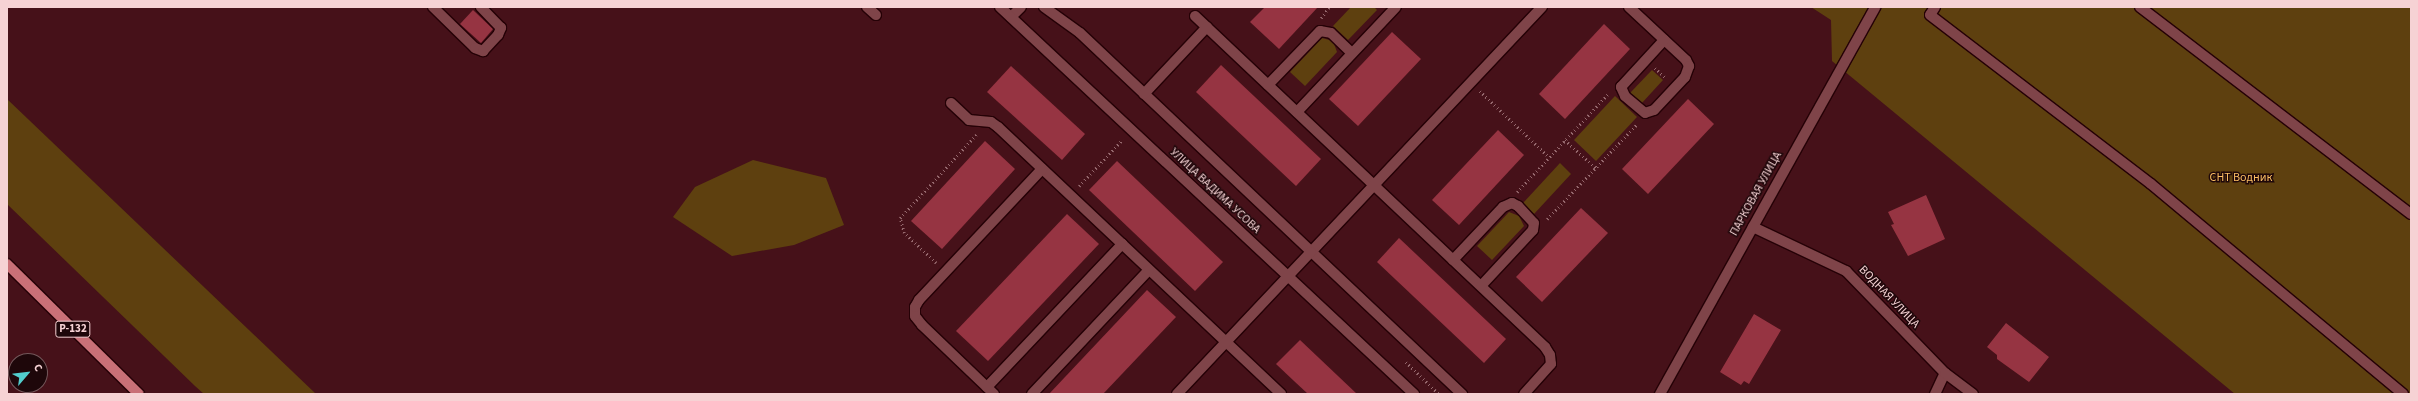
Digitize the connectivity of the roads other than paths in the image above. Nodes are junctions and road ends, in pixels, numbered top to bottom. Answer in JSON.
{"nodes":[{"id":1,"x":433,"y":7,"type":"edge"},
{"id":2,"x":481,"y":7,"type":"edge"},
{"id":3,"x":867,"y":7,"type":"edge"},
{"id":4,"x":1000,"y":7,"type":"edge"},
{"id":5,"x":1021,"y":7,"type":"edge"},
{"id":6,"x":1044,"y":7,"type":"edge"},
{"id":7,"x":1396,"y":7,"type":"edge"},
{"id":8,"x":1542,"y":7,"type":"edge"},
{"id":9,"x":1630,"y":7,"type":"edge"},
{"id":10,"x":1875,"y":7,"type":"edge"},
{"id":11,"x":1935,"y":7,"type":"edge"},
{"id":12,"x":2140,"y":7,"type":"edge"},
{"id":13,"x":876,"y":15,"type":"dead end"},
{"id":14,"x":1195,"y":16,"type":"dead end"},
{"id":15,"x":1011,"y":18,"type":"junction"},
{"id":16,"x":1207,"y":27,"type":"junction"},
{"id":17,"x":1664,"y":40,"type":"junction"},
{"id":18,"x":1352,"y":53,"type":"junction"},
{"id":19,"x":1268,"y":85,"type":"junction"},
{"id":20,"x":1144,"y":94,"type":"junction"},
{"id":21,"x":951,"y":103,"type":"dead end"},
{"id":22,"x":1297,"y":112,"type":"junction"},
{"id":23,"x":1042,"y":169,"type":"junction"},
{"id":24,"x":1374,"y":185,"type":"junction"},
{"id":25,"x":2411,"y":214,"type":"edge"},
{"id":26,"x":1753,"y":227,"type":"junction"},
{"id":27,"x":1122,"y":244,"type":"junction"},
{"id":28,"x":1311,"y":252,"type":"junction"},
{"id":29,"x":1453,"y":260,"type":"junction"},
{"id":30,"x":7,"y":264,"type":"edge"},
{"id":31,"x":1149,"y":270,"type":"junction"},
{"id":32,"x":1288,"y":277,"type":"junction"},
{"id":33,"x":1481,"y":286,"type":"junction"},
{"id":34,"x":1226,"y":342,"type":"junction"},
{"id":35,"x":1945,"y":372,"type":"junction"},
{"id":36,"x":991,"y":391,"type":"edge"},
{"id":37,"x":139,"y":394,"type":"edge"},
{"id":38,"x":1032,"y":394,"type":"edge"},
{"id":39,"x":1177,"y":394,"type":"edge"},
{"id":40,"x":1281,"y":394,"type":"edge"},
{"id":41,"x":1414,"y":394,"type":"edge"},
{"id":42,"x":1462,"y":394,"type":"edge"},
{"id":43,"x":1524,"y":394,"type":"edge"},
{"id":44,"x":1660,"y":394,"type":"edge"},
{"id":45,"x":1934,"y":394,"type":"edge"},
{"id":46,"x":1973,"y":394,"type":"edge"},
{"id":47,"x":2403,"y":394,"type":"edge"}],
"edges":[{"from":1,"to":2,"type":"street"},
{"from":3,"to":13,"type":"street"},
{"from":4,"to":15,"type":"street","name":"УЛИЦА ВАДИМА УСОВА"},
{"from":5,"to":15,"type":"street"},
{"from":6,"to":20,"type":"street"},
{"from":7,"to":18,"type":"street"},
{"from":8,"to":24,"type":"street"},
{"from":9,"to":17,"type":"street"},
{"from":10,"to":26,"type":"street","name":"ПАРКОВАЯ УЛИЦА"},
{"from":11,"to":47,"type":"street"},
{"from":12,"to":25,"type":"street"},
{"from":14,"to":16,"type":"street"},
{"from":15,"to":32,"type":"street","name":"УЛИЦА ВАДИМА УСОВА"},
{"from":16,"to":19,"type":"street"},
{"from":16,"to":20,"type":"street"},
{"from":17,"to":17,"type":"street"},
{"from":18,"to":19,"type":"street"},
{"from":18,"to":22,"type":"street"},
{"from":19,"to":22,"type":"street"},
{"from":20,"to":28,"type":"street"},
{"from":21,"to":23,"type":"street"},
{"from":22,"to":24,"type":"street"},
{"from":23,"to":27,"type":"street"},
{"from":23,"to":36,"type":"street"},
{"from":24,"to":28,"type":"street"},
{"from":24,"to":29,"type":"street"},
{"from":26,"to":35,"type":"street","name":"ВОДНАЯ УЛИЦА"},
{"from":26,"to":44,"type":"street","name":"ПАРКОВАЯ УЛИЦА"},
{"from":27,"to":31,"type":"street"},
{"from":27,"to":36,"type":"street"},
{"from":28,"to":32,"type":"street"},
{"from":28,"to":42,"type":"street"},
{"from":29,"to":33,"type":"street"},
{"from":29,"to":33,"type":"street"},
{"from":30,"to":37,"type":"main road","number":"Р-132"},
{"from":31,"to":34,"type":"street"},
{"from":31,"to":38,"type":"street"},
{"from":32,"to":34,"type":"street"},
{"from":32,"to":41,"type":"street","name":"УЛИЦА ВАДИМА УСОВА"},
{"from":33,"to":43,"type":"street"},
{"from":34,"to":39,"type":"street"},
{"from":34,"to":40,"type":"street"},
{"from":35,"to":45,"type":"street"},
{"from":35,"to":46,"type":"street","name":"ВОДНАЯ УЛИЦА"}]}
